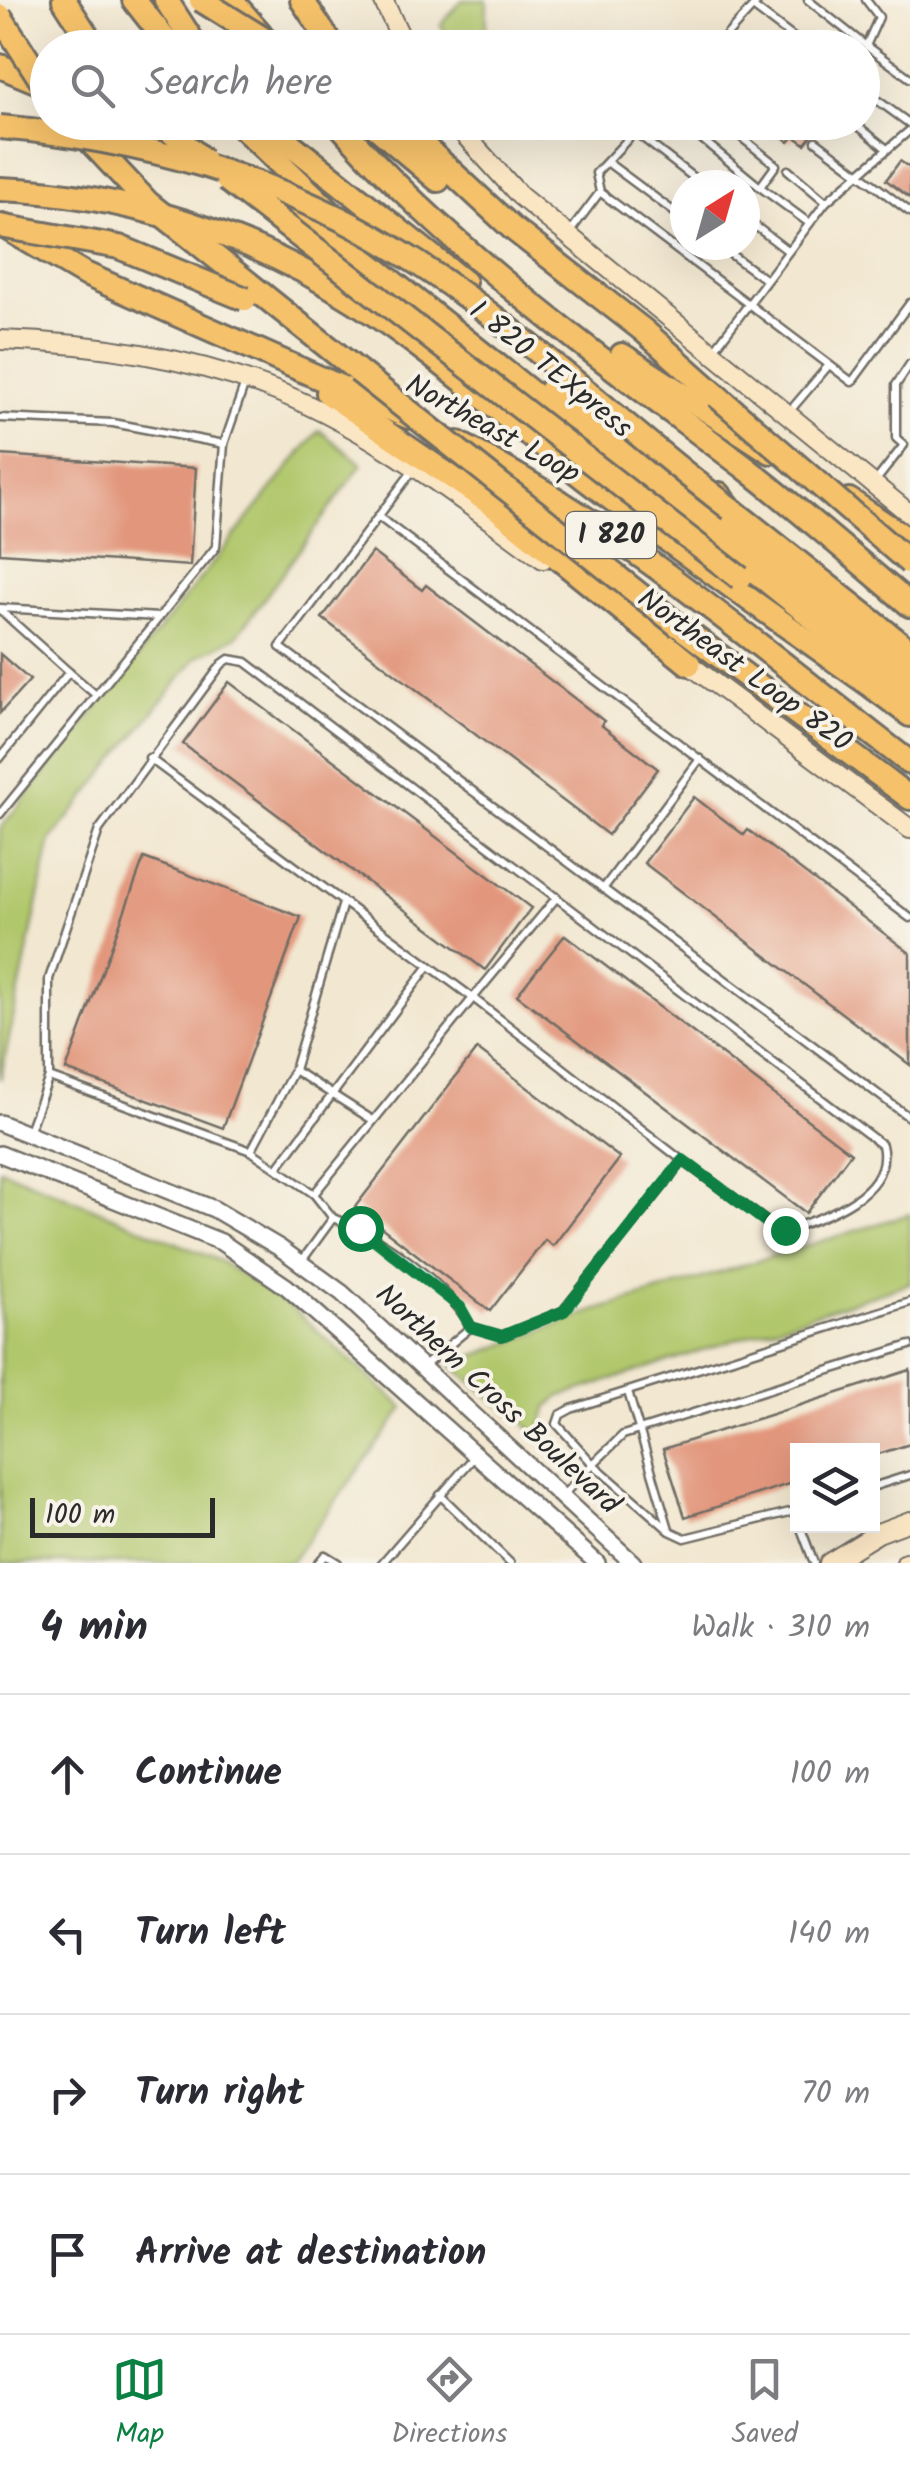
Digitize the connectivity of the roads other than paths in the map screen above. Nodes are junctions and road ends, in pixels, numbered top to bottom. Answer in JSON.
{"nodes":[{"id":1,"x":64,"y":0,"type":"edge"},
{"id":2,"x":134,"y":0,"type":"edge"},
{"id":3,"x":166,"y":0,"type":"edge"},
{"id":4,"x":201,"y":0,"type":"edge"},
{"id":5,"x":231,"y":0,"type":"edge"},
{"id":6,"x":302,"y":0,"type":"edge"},
{"id":7,"x":383,"y":0,"type":"edge"},
{"id":8,"x":759,"y":0,"type":"edge"},
{"id":9,"x":808,"y":0,"type":"edge"},
{"id":10,"x":866,"y":0,"type":"edge"},
{"id":11,"x":753,"y":7,"type":"junction"},
{"id":12,"x":0,"y":16,"type":"edge"},
{"id":13,"x":83,"y":30,"type":"edge"},
{"id":14,"x":158,"y":30,"type":"edge"},
{"id":15,"x":185,"y":30,"type":"edge"},
{"id":16,"x":247,"y":30,"type":"edge"},
{"id":17,"x":258,"y":30,"type":"edge"},
{"id":18,"x":322,"y":30,"type":"edge"},
{"id":19,"x":397,"y":30,"type":"edge"},
{"id":20,"x":731,"y":30,"type":"edge"},
{"id":21,"x":783,"y":30,"type":"edge"},
{"id":22,"x":846,"y":30,"type":"edge"},
{"id":23,"x":873,"y":30,"type":"edge"},
{"id":24,"x":880,"y":56,"type":"edge"},
{"id":25,"x":30,"y":62,"type":"edge"},
{"id":26,"x":0,"y":66,"type":"edge"},
{"id":27,"x":910,"y":78,"type":"edge"},
{"id":28,"x":30,"y":80,"type":"edge"},
{"id":29,"x":880,"y":103,"type":"edge"},
{"id":30,"x":0,"y":127,"type":"edge"},
{"id":31,"x":910,"y":127,"type":"edge"},
{"id":32,"x":30,"y":131,"type":"edge"},
{"id":33,"x":89,"y":140,"type":"edge"},
{"id":34,"x":89,"y":140,"type":"edge"},
{"id":35,"x":172,"y":140,"type":"edge"},
{"id":36,"x":183,"y":140,"type":"edge"},
{"id":37,"x":255,"y":140,"type":"edge"},
{"id":38,"x":286,"y":140,"type":"edge"},
{"id":39,"x":354,"y":140,"type":"edge"},
{"id":40,"x":392,"y":140,"type":"edge"},
{"id":41,"x":417,"y":140,"type":"edge"},
{"id":42,"x":468,"y":140,"type":"edge"},
{"id":43,"x":627,"y":140,"type":"edge"},
{"id":44,"x":645,"y":140,"type":"edge"},
{"id":45,"x":703,"y":140,"type":"edge"},
{"id":46,"x":745,"y":140,"type":"edge"},
{"id":47,"x":877,"y":140,"type":"edge"},
{"id":48,"x":816,"y":141,"type":"dead end"},
{"id":49,"x":887,"y":148,"type":"junction"},
{"id":50,"x":606,"y":162,"type":"junction"},
{"id":51,"x":684,"y":170,"type":"edge"},
{"id":52,"x":740,"y":170,"type":"edge"},
{"id":53,"x":788,"y":170,"type":"dead end"},
{"id":54,"x":858,"y":173,"type":"junction"},
{"id":55,"x":760,"y":186,"type":"joint"},
{"id":56,"x":0,"y":188,"type":"edge"},
{"id":57,"x":600,"y":192,"type":"junction"},
{"id":58,"x":826,"y":202,"type":"junction"},
{"id":59,"x":670,"y":209,"type":"edge"},
{"id":60,"x":910,"y":212,"type":"edge"},
{"id":61,"x":809,"y":223,"type":"junction"},
{"id":62,"x":0,"y":225,"type":"edge"},
{"id":63,"x":760,"y":230,"type":"edge"},
{"id":64,"x":450,"y":232,"type":"junction"},
{"id":65,"x":568,"y":235,"type":"junction"},
{"id":66,"x":788,"y":251,"type":"junction"},
{"id":67,"x":739,"y":260,"type":"edge"},
{"id":68,"x":766,"y":280,"type":"junction"},
{"id":69,"x":910,"y":303,"type":"edge"},
{"id":70,"x":748,"y":304,"type":"junction"},
{"id":71,"x":0,"y":340,"type":"edge"},
{"id":72,"x":712,"y":352,"type":"junction"},
{"id":73,"x":279,"y":362,"type":"junction"},
{"id":74,"x":678,"y":364,"type":"junction"},
{"id":75,"x":910,"y":364,"type":"edge"},
{"id":76,"x":828,"y":365,"type":"junction"},
{"id":77,"x":358,"y":371,"type":"junction"},
{"id":78,"x":246,"y":381,"type":"junction"},
{"id":79,"x":788,"y":412,"type":"junction"},
{"id":80,"x":0,"y":418,"type":"edge"},
{"id":81,"x":224,"y":444,"type":"junction"},
{"id":82,"x":907,"y":447,"type":"edge"},
{"id":83,"x":415,"y":468,"type":"junction"},
{"id":84,"x":874,"y":484,"type":"junction"},
{"id":85,"x":731,"y":509,"type":"junction"},
{"id":86,"x":910,"y":514,"type":"edge"},
{"id":87,"x":378,"y":516,"type":"junction"},
{"id":88,"x":910,"y":541,"type":"edge"},
{"id":89,"x":910,"y":563,"type":"edge"},
{"id":90,"x":910,"y":605,"type":"edge"},
{"id":91,"x":0,"y":609,"type":"edge"},
{"id":92,"x":161,"y":617,"type":"junction"},
{"id":93,"x":910,"y":651,"type":"edge"},
{"id":94,"x":689,"y":664,"type":"junction"},
{"id":95,"x":70,"y":672,"type":"junction"},
{"id":96,"x":910,"y":672,"type":"edge"},
{"id":97,"x":96,"y":695,"type":"junction"},
{"id":98,"x":910,"y":695,"type":"edge"},
{"id":99,"x":884,"y":696,"type":"junction"},
{"id":100,"x":910,"y":715,"type":"edge"},
{"id":101,"x":0,"y":758,"type":"edge"},
{"id":102,"x":149,"y":758,"type":"junction"},
{"id":103,"x":700,"y":759,"type":"junction"},
{"id":104,"x":910,"y":763,"type":"edge"},
{"id":105,"x":910,"y":798,"type":"edge"},
{"id":106,"x":0,"y":814,"type":"edge"},
{"id":107,"x":910,"y":828,"type":"edge"},
{"id":108,"x":602,"y":889,"type":"junction"},
{"id":109,"x":557,"y":896,"type":"junction"},
{"id":110,"x":342,"y":903,"type":"junction"},
{"id":111,"x":910,"y":918,"type":"edge"},
{"id":112,"x":428,"y":967,"type":"junction"},
{"id":113,"x":473,"y":998,"type":"junction"},
{"id":114,"x":294,"y":1070,"type":"junction"},
{"id":115,"x":48,"y":1077,"type":"junction"},
{"id":116,"x":337,"y":1094,"type":"junction"},
{"id":117,"x":910,"y":1118,"type":"edge"},
{"id":118,"x":371,"y":1119,"type":"junction"},
{"id":119,"x":0,"y":1123,"type":"edge"},
{"id":120,"x":28,"y":1134,"type":"junction"},
{"id":121,"x":251,"y":1151,"type":"junction"},
{"id":122,"x":0,"y":1154,"type":"edge"},
{"id":123,"x":683,"y":1160,"type":"junction"},
{"id":124,"x":278,"y":1167,"type":"junction"},
{"id":125,"x":314,"y":1194,"type":"junction"},
{"id":126,"x":334,"y":1218,"type":"junction"},
{"id":127,"x":300,"y":1263,"type":"junction"},
{"id":128,"x":287,"y":1287,"type":"junction"},
{"id":129,"x":910,"y":1302,"type":"edge"},
{"id":130,"x":471,"y":1327,"type":"junction"},
{"id":131,"x":910,"y":1345,"type":"edge"},
{"id":132,"x":422,"y":1368,"type":"junction"},
{"id":133,"x":628,"y":1392,"type":"junction"},
{"id":134,"x":640,"y":1430,"type":"junction"},
{"id":135,"x":496,"y":1437,"type":"junction"},
{"id":136,"x":474,"y":1457,"type":"junction"},
{"id":137,"x":593,"y":1464,"type":"junction"},
{"id":138,"x":910,"y":1475,"type":"edge"},
{"id":139,"x":880,"y":1484,"type":"edge"},
{"id":140,"x":440,"y":1495,"type":"junction"},
{"id":141,"x":561,"y":1497,"type":"junction"},
{"id":142,"x":790,"y":1518,"type":"edge"},
{"id":143,"x":910,"y":1521,"type":"edge"},
{"id":144,"x":670,"y":1531,"type":"junction"},
{"id":145,"x":803,"y":1533,"type":"edge"},
{"id":146,"x":587,"y":1560,"type":"edge"},
{"id":147,"x":318,"y":1563,"type":"edge"},
{"id":148,"x":338,"y":1563,"type":"edge"},
{"id":149,"x":382,"y":1563,"type":"edge"},
{"id":150,"x":510,"y":1563,"type":"edge"},
{"id":151,"x":634,"y":1563,"type":"edge"},
{"id":152,"x":814,"y":1563,"type":"edge"},
{"id":153,"x":829,"y":1563,"type":"edge"}],
"edges":[{"from":1,"to":13,"type":"highway"},
{"from":2,"to":14,"type":"highway"},
{"from":3,"to":15,"type":"highway"},
{"from":4,"to":16,"type":"highway","bridge":true},
{"from":5,"to":17,"type":"highway"},
{"from":6,"to":18,"type":"highway"},
{"from":7,"to":19,"type":"main road"},
{"from":8,"to":11,"type":"lane"},
{"from":9,"to":22,"type":"lane"},
{"from":10,"to":23,"type":"lane"},
{"from":11,"to":20,"type":"lane"},
{"from":11,"to":21,"type":"lane"},
{"from":12,"to":25,"type":"highway","bridge":true},
{"from":24,"to":27,"type":"lane"},
{"from":26,"to":28,"type":"highway"},
{"from":29,"to":31,"type":"lane"},
{"from":30,"to":32,"type":"highway","bridge":true},
{"from":31,"to":49,"type":"lane"},
{"from":33,"to":77,"type":"highway","bridge":true},
{"from":34,"to":85,"type":"highway","bridge":true},
{"from":35,"to":98,"type":"highway","name":"I 820 TEXpress"},
{"from":36,"to":99,"type":"highway","bridge":true},
{"from":37,"to":96,"type":"highway","name":"I 820 TEXpress"},
{"from":38,"to":85,"type":"highway","bridge":true},
{"from":39,"to":64,"type":"highway"},
{"from":40,"to":74,"type":"highway"},
{"from":41,"to":74,"type":"highway"},
{"from":42,"to":65,"type":"main road"},
{"from":43,"to":50,"type":"lane"},
{"from":44,"to":51,"type":"lane"},
{"from":45,"to":52,"type":"lane"},
{"from":46,"to":55,"type":"lane"},
{"from":47,"to":49,"type":"lane"},
{"from":48,"to":54,"type":"lane"},
{"from":49,"to":54,"type":"lane"},
{"from":50,"to":57,"type":"lane"},
{"from":50,"to":59,"type":"lane"},
{"from":53,"to":58,"type":"lane"},
{"from":54,"to":58,"type":"lane"},
{"from":54,"to":60,"type":"lane"},
{"from":55,"to":61,"type":"lane"},
{"from":56,"to":99,"type":"highway"},
{"from":57,"to":65,"type":"lane"},
{"from":57,"to":70,"type":"lane"},
{"from":58,"to":61,"type":"lane"},
{"from":61,"to":66,"type":"lane"},
{"from":62,"to":73,"type":"highway","name":"Northeast Loop","number":"I 820"},
{"from":62,"to":77,"type":"highway","bridge":true},
{"from":63,"to":66,"type":"lane"},
{"from":64,"to":88,"type":"highway"},
{"from":64,"to":90,"type":"highway"},
{"from":65,"to":72,"type":"main road"},
{"from":66,"to":68,"type":"lane"},
{"from":67,"to":68,"type":"lane"},
{"from":68,"to":70,"type":"lane"},
{"from":69,"to":76,"type":"lane"},
{"from":70,"to":72,"type":"lane"},
{"from":70,"to":76,"type":"lane"},
{"from":71,"to":78,"type":"main road","name":"Northeast Loop 820"},
{"from":72,"to":79,"type":"main road"},
{"from":73,"to":94,"type":"highway"},
{"from":73,"to":104,"type":"highway","name":"Northeast Loop","number":"I 820"},
{"from":74,"to":89,"type":"highway","bridge":true},
{"from":75,"to":82,"type":"lane"},
{"from":76,"to":79,"type":"lane"},
{"from":77,"to":105,"type":"highway","bridge":true},
{"from":78,"to":81,"type":"lane"},
{"from":78,"to":83,"type":"main road","name":"Northeast Loop 820"},
{"from":79,"to":84,"type":"main road"},
{"from":80,"to":81,"type":"lane"},
{"from":81,"to":92,"type":"lane"},
{"from":82,"to":84,"type":"lane"},
{"from":83,"to":87,"type":"lane"},
{"from":83,"to":94,"type":"main road","name":"Northeast Loop 820"},
{"from":84,"to":86,"type":"main road"},
{"from":85,"to":93,"type":"highway"},
{"from":87,"to":103,"type":"lane"},
{"from":87,"to":108,"type":"lane"},
{"from":91,"to":92,"type":"lane"},
{"from":91,"to":95,"type":"lane"},
{"from":92,"to":97,"type":"lane"},
{"from":94,"to":107,"type":"main road","name":"Northeast Loop 820"},
{"from":95,"to":97,"type":"lane"},
{"from":95,"to":101,"type":"lane"},
{"from":97,"to":106,"type":"lane"},
{"from":99,"to":100,"type":"highway"},
{"from":102,"to":109,"type":"lane"},
{"from":102,"to":110,"type":"lane"},
{"from":102,"to":115,"type":"lane"},
{"from":103,"to":108,"type":"lane"},
{"from":103,"to":111,"type":"lane"},
{"from":108,"to":117,"type":"lane"},
{"from":109,"to":113,"type":"lane"},
{"from":109,"to":123,"type":"lane"},
{"from":110,"to":112,"type":"lane"},
{"from":110,"to":114,"type":"lane"},
{"from":112,"to":113,"type":"lane"},
{"from":112,"to":116,"type":"lane"},
{"from":113,"to":118,"type":"lane"},
{"from":113,"to":123,"type":"lane"},
{"from":114,"to":116,"type":"lane"},
{"from":114,"to":121,"type":"lane"},
{"from":115,"to":120,"type":"lane"},
{"from":115,"to":121,"type":"lane"},
{"from":116,"to":118,"type":"lane"},
{"from":116,"to":124,"type":"lane"},
{"from":118,"to":125,"type":"lane"},
{"from":119,"to":120,"type":"street","name":"Northern Cross Boulevard"},
{"from":120,"to":127,"type":"street","name":"Northern Cross Boulevard"},
{"from":121,"to":124,"type":"lane"},
{"from":122,"to":128,"type":"street","name":"Northern Cross Boulevard"},
{"from":123,"to":130,"type":"lane"},
{"from":124,"to":125,"type":"lane"},
{"from":125,"to":126,"type":"lane"},
{"from":126,"to":127,"type":"lane"},
{"from":126,"to":130,"type":"lane"},
{"from":127,"to":128,"type":"street"},
{"from":127,"to":132,"type":"street","name":"Northern Cross Boulevard"},
{"from":128,"to":136,"type":"street","name":"Northern Cross Boulevard"},
{"from":129,"to":133,"type":"lane"},
{"from":130,"to":132,"type":"lane"},
{"from":131,"to":134,"type":"lane"},
{"from":132,"to":135,"type":"street","name":"Northern Cross Boulevard"},
{"from":133,"to":134,"type":"lane"},
{"from":133,"to":137,"type":"lane"},
{"from":134,"to":137,"type":"lane"},
{"from":134,"to":144,"type":"lane"},
{"from":135,"to":136,"type":"street"},
{"from":135,"to":141,"type":"street","name":"Northern Cross Boulevard"},
{"from":136,"to":140,"type":"lane"},
{"from":136,"to":146,"type":"street","name":"Northern Cross Boulevard"},
{"from":137,"to":141,"type":"lane"},
{"from":137,"to":144,"type":"lane"},
{"from":138,"to":139,"type":"lane"},
{"from":140,"to":149,"type":"lane"},
{"from":140,"to":150,"type":"lane"},
{"from":141,"to":151,"type":"street","name":"Northern Cross Boulevard"},
{"from":142,"to":144,"type":"lane"},
{"from":143,"to":153,"type":"main road"},
{"from":145,"to":152,"type":"lane"},
{"from":147,"to":148,"type":"lane"}]}
